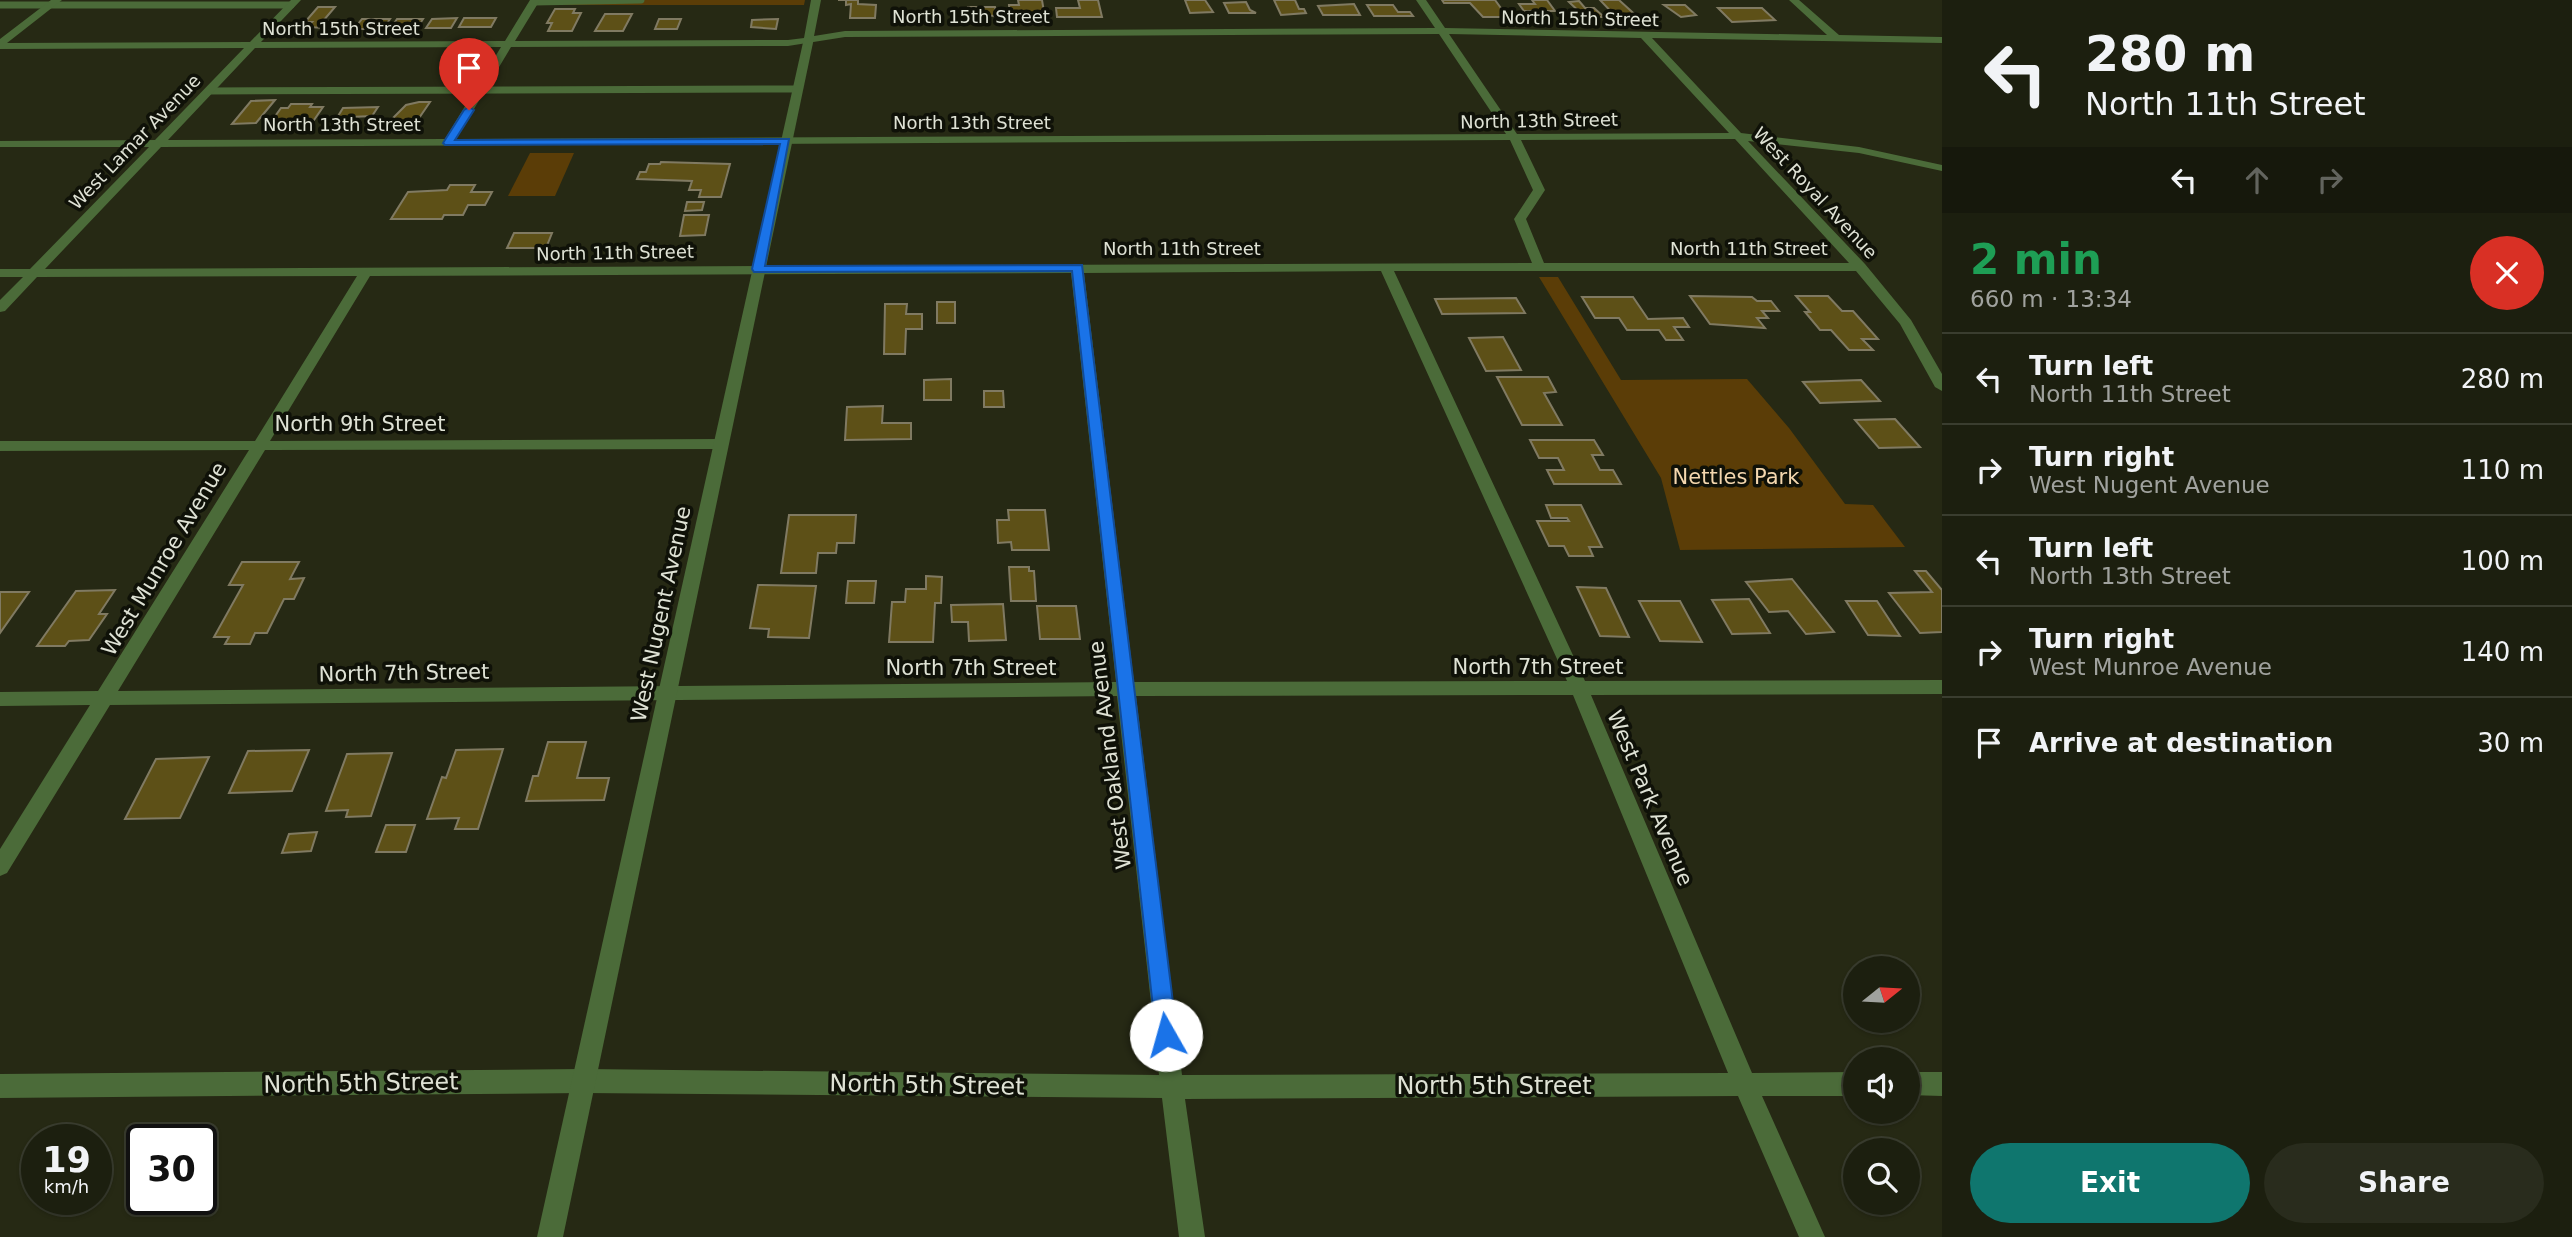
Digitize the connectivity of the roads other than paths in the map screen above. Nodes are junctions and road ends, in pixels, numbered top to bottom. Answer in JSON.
{"nodes":[{"id":1,"x":641,"y":0,"type":"edge"},
{"id":2,"x":816,"y":0,"type":"edge"},
{"id":3,"x":1421,"y":0,"type":"edge"},
{"id":4,"x":1794,"y":0,"type":"edge"},
{"id":5,"x":535,"y":1,"type":"edge"},
{"id":6,"x":54,"y":2,"type":"edge"},
{"id":7,"x":293,"y":3,"type":"edge"},
{"id":8,"x":0,"y":5,"type":"edge"},
{"id":9,"x":1441,"y":31,"type":"junction"},
{"id":10,"x":1645,"y":36,"type":"junction"},
{"id":11,"x":808,"y":38,"type":"junction"},
{"id":12,"x":1836,"y":38,"type":"junction"},
{"id":13,"x":1942,"y":40,"type":"edge"},
{"id":14,"x":510,"y":44,"type":"junction"},
{"id":15,"x":0,"y":45,"type":"edge"},
{"id":16,"x":254,"y":45,"type":"junction"},
{"id":17,"x":797,"y":89,"type":"junction"},
{"id":18,"x":481,"y":90,"type":"junction"},
{"id":19,"x":209,"y":91,"type":"junction"},
{"id":20,"x":1738,"y":136,"type":"junction"},
{"id":21,"x":1515,"y":139,"type":"junction"},
{"id":22,"x":786,"y":141,"type":"junction"},
{"id":23,"x":159,"y":142,"type":"junction"},
{"id":24,"x":448,"y":143,"type":"junction"},
{"id":25,"x":0,"y":144,"type":"edge"},
{"id":26,"x":1942,"y":168,"type":"edge"},
{"id":27,"x":1385,"y":266,"type":"junction"},
{"id":28,"x":1539,"y":266,"type":"junction"},
{"id":29,"x":1860,"y":267,"type":"junction"},
{"id":30,"x":1077,"y":268,"type":"junction"},
{"id":31,"x":758,"y":269,"type":"junction"},
{"id":32,"x":0,"y":273,"type":"edge"},
{"id":33,"x":34,"y":273,"type":"junction"},
{"id":34,"x":365,"y":274,"type":"junction"},
{"id":35,"x":0,"y":308,"type":"edge"},
{"id":36,"x":1942,"y":387,"type":"edge"},
{"id":37,"x":720,"y":444,"type":"junction"},
{"id":38,"x":260,"y":445,"type":"junction"},
{"id":39,"x":0,"y":446,"type":"edge"},
{"id":40,"x":1942,"y":687,"type":"edge"},
{"id":41,"x":1126,"y":689,"type":"junction"},
{"id":42,"x":1580,"y":690,"type":"junction"},
{"id":43,"x":666,"y":693,"type":"junction"},
{"id":44,"x":0,"y":699,"type":"edge"},
{"id":45,"x":105,"y":699,"type":"junction"},
{"id":46,"x":0,"y":867,"type":"edge"},
{"id":47,"x":584,"y":1081,"type":"junction"},
{"id":48,"x":1843,"y":1084,"type":"edge"},
{"id":49,"x":1920,"y":1084,"type":"edge"},
{"id":50,"x":1942,"y":1084,"type":"edge"},
{"id":51,"x":1745,"y":1085,"type":"junction"},
{"id":52,"x":0,"y":1086,"type":"edge"},
{"id":53,"x":1172,"y":1087,"type":"junction"},
{"id":54,"x":550,"y":1237,"type":"edge"},
{"id":55,"x":1192,"y":1237,"type":"edge"},
{"id":56,"x":1812,"y":1237,"type":"edge"}],
"edges":[{"from":1,"to":5,"type":"lane"},
{"from":2,"to":11,"type":"street","name":"West Nugent Avenue"},
{"from":3,"to":9,"type":"street"},
{"from":4,"to":12,"type":"street"},
{"from":5,"to":14,"type":"street"},
{"from":6,"to":7,"type":"lane"},
{"from":6,"to":8,"type":"lane"},
{"from":6,"to":15,"type":"street"},
{"from":7,"to":16,"type":"street","name":"West Lamar Avenue"},
{"from":9,"to":10,"type":"street","name":"North 15th Street"},
{"from":9,"to":11,"type":"street","name":"North 15th Street"},
{"from":9,"to":21,"type":"street"},
{"from":10,"to":12,"type":"street","name":"North 15th Street"},
{"from":10,"to":20,"type":"street","name":"West Royal Avenue"},
{"from":11,"to":14,"type":"street","name":"North 15th Street"},
{"from":11,"to":17,"type":"street","name":"West Nugent Avenue"},
{"from":12,"to":13,"type":"street","name":"North 15th Street"},
{"from":14,"to":16,"type":"street","name":"North 15th Street"},
{"from":14,"to":18,"type":"street"},
{"from":15,"to":16,"type":"street","name":"North 15th Street"},
{"from":16,"to":19,"type":"street","name":"West Lamar Avenue"},
{"from":17,"to":18,"type":"lane"},
{"from":17,"to":22,"type":"street","name":"West Nugent Avenue"},
{"from":18,"to":19,"type":"lane"},
{"from":18,"to":24,"type":"street"},
{"from":19,"to":23,"type":"street","name":"West Lamar Avenue"},
{"from":20,"to":21,"type":"street","name":"North 13th Street"},
{"from":20,"to":26,"type":"street","name":"North 13th Street"},
{"from":20,"to":29,"type":"street","name":"West Royal Avenue"},
{"from":21,"to":22,"type":"street","name":"North 13th Street"},
{"from":21,"to":28,"type":"street"},
{"from":22,"to":24,"type":"street","name":"North 13th Street"},
{"from":22,"to":31,"type":"street","name":"West Nugent Avenue"},
{"from":23,"to":24,"type":"street","name":"North 13th Street"},
{"from":23,"to":25,"type":"street","name":"North 13th Street"},
{"from":23,"to":33,"type":"street","name":"West Lamar Avenue"},
{"from":27,"to":28,"type":"street","name":"North 11th Street"},
{"from":27,"to":30,"type":"street","name":"North 11th Street"},
{"from":27,"to":42,"type":"street","name":"West Park Avenue"},
{"from":28,"to":29,"type":"street","name":"North 11th Street"},
{"from":29,"to":36,"type":"street","name":"West Royal Avenue"},
{"from":30,"to":31,"type":"street","name":"North 11th Street"},
{"from":30,"to":41,"type":"street","name":"West Oakland Avenue"},
{"from":31,"to":34,"type":"street","name":"North 11th Street"},
{"from":31,"to":37,"type":"street","name":"West Nugent Avenue"},
{"from":32,"to":33,"type":"street","name":"North 11th Street"},
{"from":33,"to":34,"type":"street","name":"North 11th Street"},
{"from":33,"to":35,"type":"street","name":"West Lamar Avenue"},
{"from":34,"to":38,"type":"street","name":"West Munroe Avenue"},
{"from":37,"to":38,"type":"street","name":"North 9th Street"},
{"from":37,"to":43,"type":"street","name":"West Nugent Avenue"},
{"from":38,"to":39,"type":"street","name":"North 9th Street"},
{"from":38,"to":45,"type":"street","name":"West Munroe Avenue"},
{"from":40,"to":42,"type":"street","name":"North 7th Street"},
{"from":41,"to":42,"type":"street","name":"North 7th Street"},
{"from":41,"to":43,"type":"street","name":"North 7th Street"},
{"from":41,"to":53,"type":"street","name":"West Oakland Avenue"},
{"from":42,"to":51,"type":"street","name":"West Park Avenue"},
{"from":43,"to":45,"type":"street","name":"North 7th Street"},
{"from":43,"to":47,"type":"street","name":"West Nugent Avenue"},
{"from":44,"to":45,"type":"street","name":"North 7th Street"},
{"from":45,"to":46,"type":"street","name":"West Munroe Avenue"},
{"from":47,"to":52,"type":"street","name":"North 5th Street"},
{"from":47,"to":53,"type":"street","name":"North 5th Street"},
{"from":47,"to":54,"type":"street","name":"West Nugent Avenue"},
{"from":48,"to":51,"type":"street","name":"North 5th Street"},
{"from":49,"to":50,"type":"street"},
{"from":51,"to":53,"type":"street","name":"North 5th Street"},
{"from":51,"to":56,"type":"street","name":"West Park Avenue"},
{"from":53,"to":55,"type":"street","name":"West Oakland Avenue"}]}
